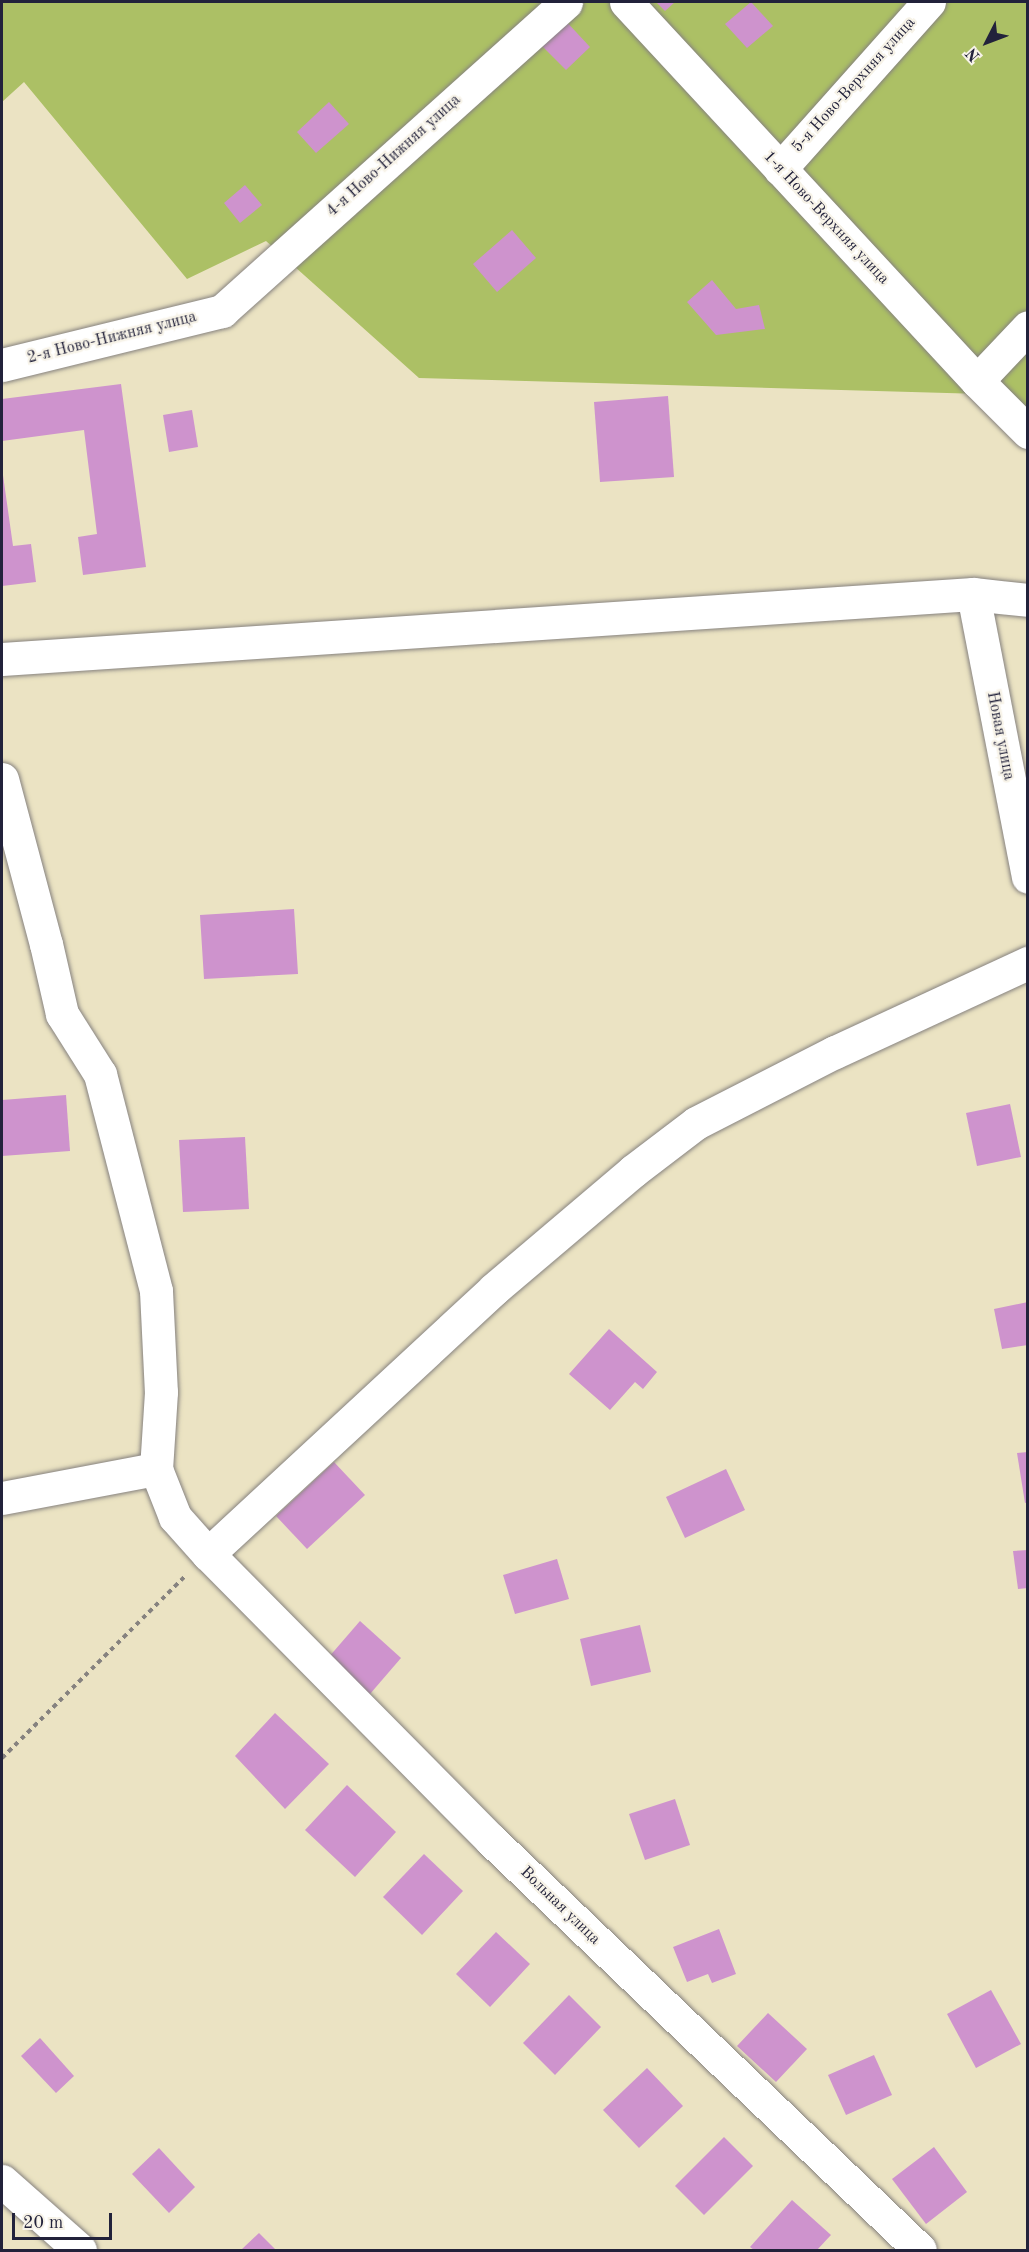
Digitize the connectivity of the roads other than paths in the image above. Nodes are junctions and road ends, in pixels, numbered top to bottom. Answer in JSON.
{"nodes":[{"id":1,"x":566,"y":2,"type":"edge"},
{"id":2,"x":626,"y":2,"type":"edge"},
{"id":3,"x":929,"y":2,"type":"edge"},
{"id":4,"x":780,"y":169,"type":"junction"},
{"id":5,"x":222,"y":311,"type":"joint"},
{"id":6,"x":1028,"y":327,"type":"edge"},
{"id":7,"x":2,"y":365,"type":"edge"},
{"id":8,"x":977,"y":381,"type":"junction"},
{"id":9,"x":1028,"y":432,"type":"edge"},
{"id":10,"x":973,"y":594,"type":"junction"},
{"id":11,"x":1028,"y":600,"type":"edge"},
{"id":12,"x":2,"y":659,"type":"edge"},
{"id":13,"x":2,"y":779,"type":"edge"},
{"id":14,"x":1028,"y":877,"type":"edge"},
{"id":15,"x":1028,"y":963,"type":"edge"},
{"id":16,"x":156,"y":1469,"type":"junction"},
{"id":17,"x":2,"y":1498,"type":"edge"},
{"id":18,"x":208,"y":1554,"type":"junction"},
{"id":19,"x":2,"y":2181,"type":"edge"},
{"id":20,"x":80,"y":2250,"type":"edge"},
{"id":21,"x":920,"y":2250,"type":"edge"}],
"edges":[{"from":1,"to":5,"type":"street","name":"4-я Ново-Нижняя улица"},
{"from":2,"to":4,"type":"street","name":"1-я Ново-Верхняя улица"},
{"from":3,"to":4,"type":"street","name":"5-я Ново-Верхняя улица"},
{"from":4,"to":8,"type":"street","name":"1-я Ново-Верхняя улица"},
{"from":5,"to":7,"type":"street","name":"2-я Ново-Нижняя улица"},
{"from":6,"to":8,"type":"street"},
{"from":8,"to":9,"type":"street","name":"1-я Ново-Верхняя улица"},
{"from":10,"to":11,"type":"street"},
{"from":10,"to":12,"type":"street"},
{"from":10,"to":14,"type":"street","name":"Новая улица"},
{"from":13,"to":16,"type":"street"},
{"from":15,"to":18,"type":"street"},
{"from":16,"to":17,"type":"street"},
{"from":16,"to":18,"type":"street","name":"Вольная улица"},
{"from":18,"to":21,"type":"street","name":"Вольная улица"},
{"from":19,"to":20,"type":"street"}]}
